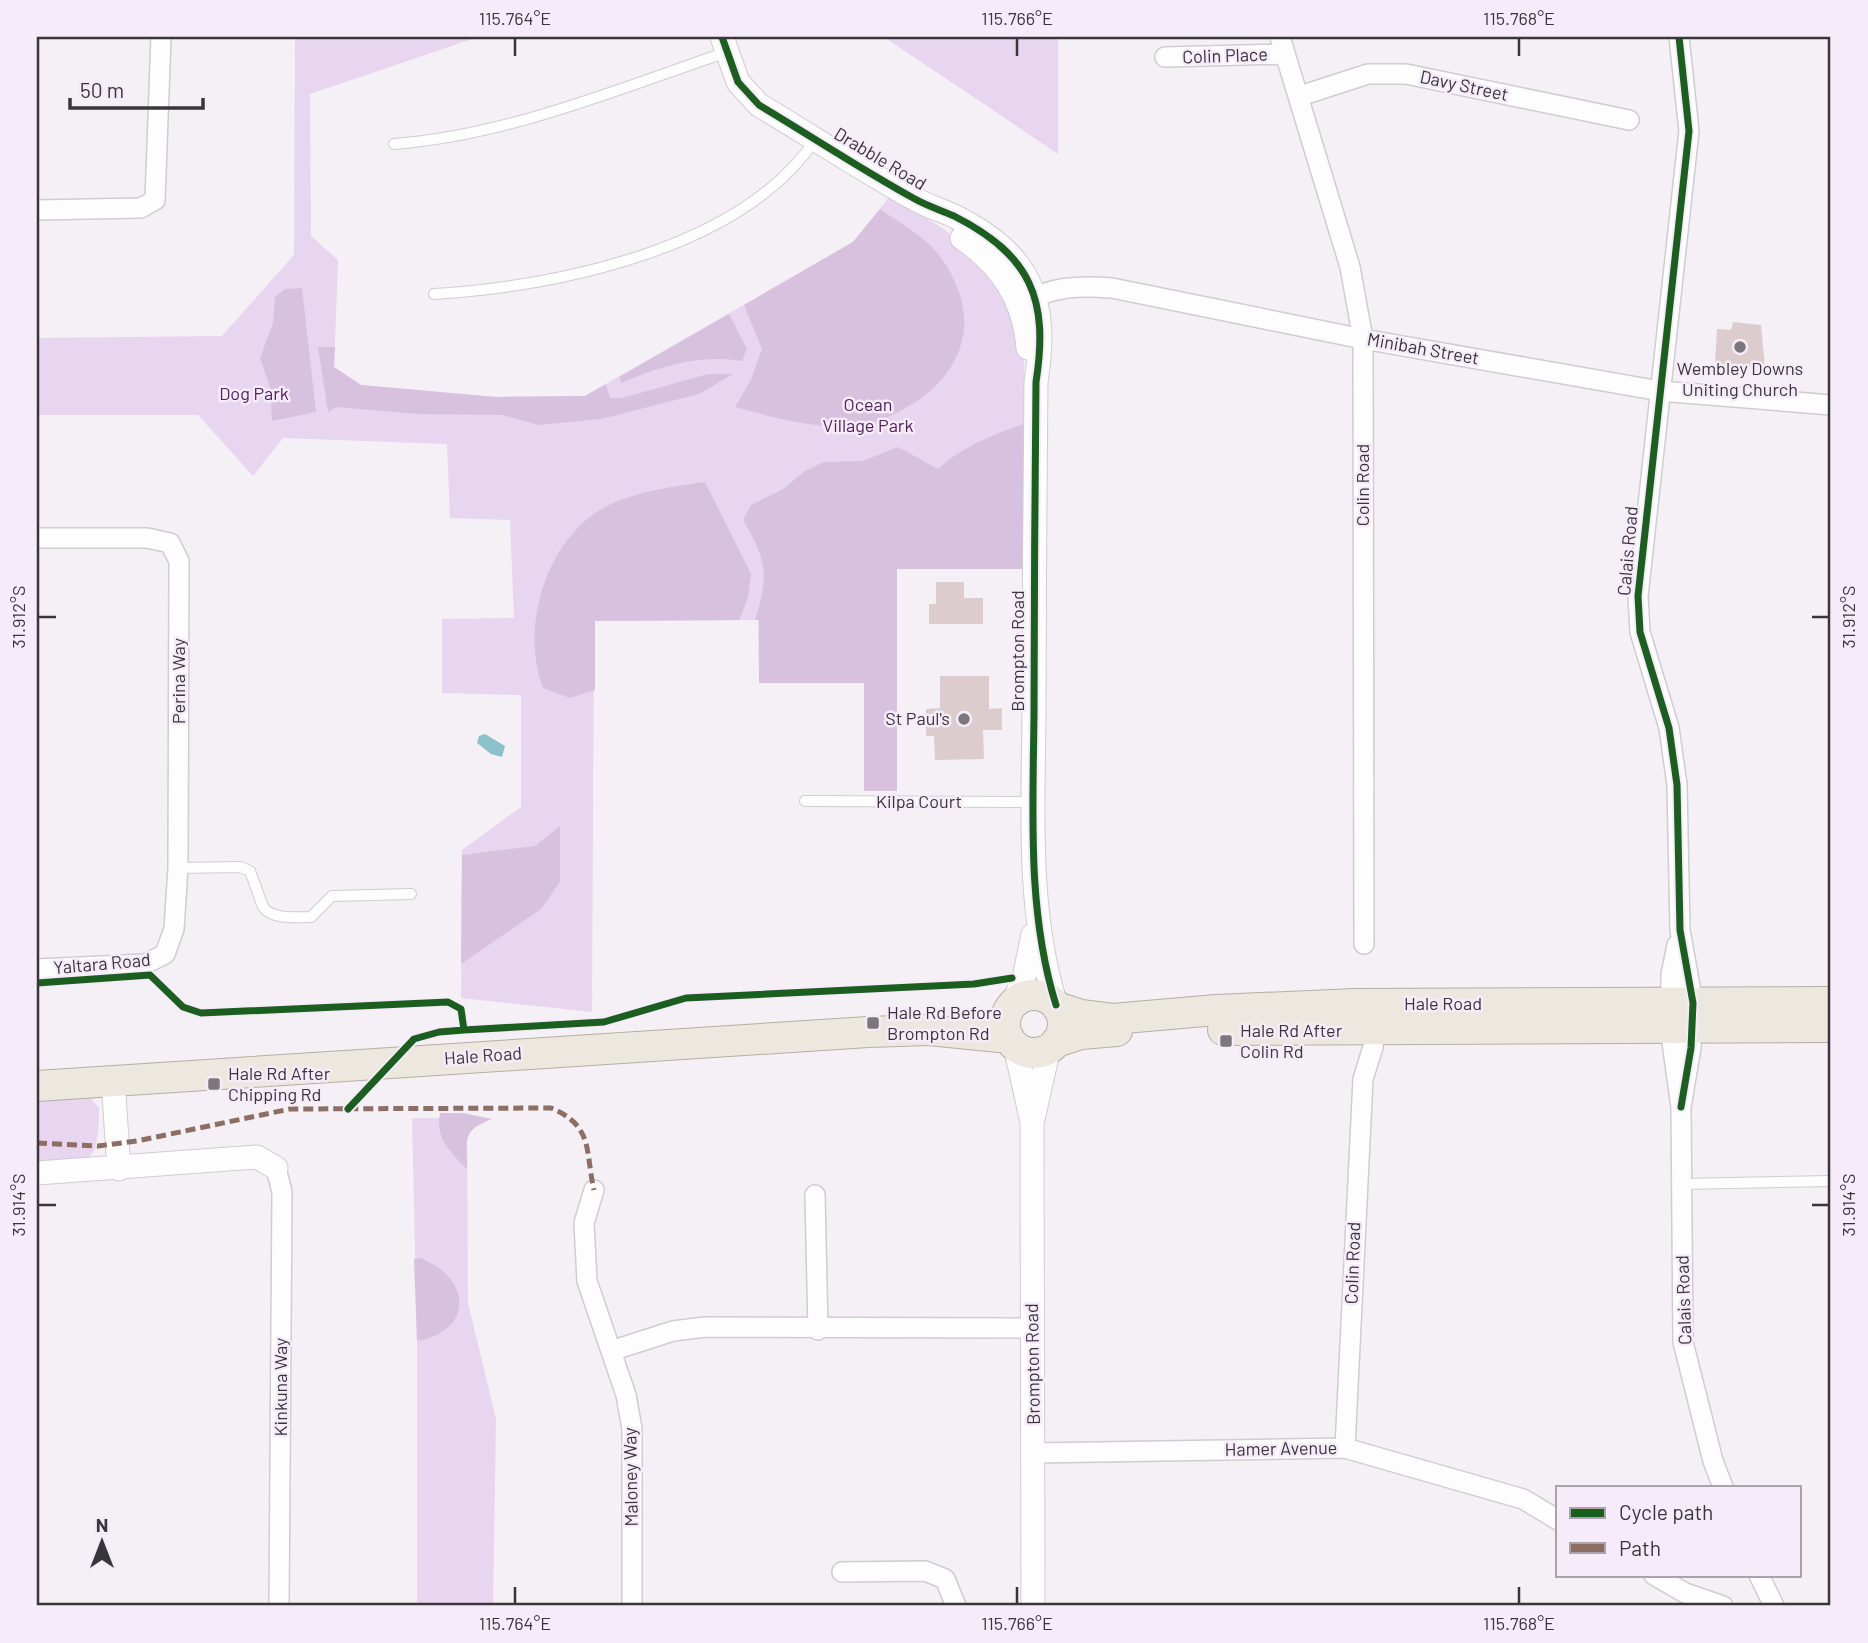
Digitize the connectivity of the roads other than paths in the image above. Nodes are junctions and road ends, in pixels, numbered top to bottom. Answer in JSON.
{"nodes":[{"id":1,"x":161,"y":37,"type":"edge"},
{"id":2,"x":1679,"y":37,"type":"edge"},
{"id":3,"x":725,"y":45,"type":"edge"},
{"id":4,"x":1282,"y":45,"type":"edge"},
{"id":5,"x":1165,"y":57,"type":"dead end"},
{"id":6,"x":1300,"y":96,"type":"junction"},
{"id":7,"x":1629,"y":120,"type":"dead end"},
{"id":8,"x":816,"y":139,"type":"junction"},
{"id":9,"x":394,"y":144,"type":"dead end"},
{"id":10,"x":37,"y":210,"type":"edge"},
{"id":11,"x":434,"y":295,"type":"dead end"},
{"id":12,"x":1027,"y":300,"type":"junction"},
{"id":13,"x":1363,"y":339,"type":"junction"},
{"id":14,"x":1660,"y":391,"type":"junction"},
{"id":15,"x":1831,"y":405,"type":"edge"},
{"id":16,"x":37,"y":538,"type":"edge"},
{"id":17,"x":806,"y":801,"type":"dead end"},
{"id":18,"x":1033,"y":802,"type":"junction"},
{"id":19,"x":178,"y":868,"type":"junction"},
{"id":20,"x":411,"y":894,"type":"dead end"},
{"id":21,"x":1036,"y":915,"type":"junction"},
{"id":22,"x":1364,"y":944,"type":"dead end"},
{"id":23,"x":165,"y":954,"type":"joint"},
{"id":24,"x":37,"y":969,"type":"edge"},
{"id":25,"x":1831,"y":1002,"type":"edge"},
{"id":26,"x":1012,"y":1005,"type":"junction"},
{"id":27,"x":1056,"y":1006,"type":"junction"},
{"id":28,"x":1681,"y":1015,"type":"junction"},
{"id":29,"x":1366,"y":1016,"type":"junction"},
{"id":30,"x":1831,"y":1027,"type":"edge"},
{"id":31,"x":929,"y":1030,"type":"junction"},
{"id":32,"x":1012,"y":1042,"type":"junction"},
{"id":33,"x":1052,"y":1045,"type":"junction"},
{"id":34,"x":113,"y":1081,"type":"junction"},
{"id":35,"x":37,"y":1086,"type":"edge"},
{"id":36,"x":1032,"y":1122,"type":"junction"},
{"id":37,"x":276,"y":1168,"type":"joint"},
{"id":38,"x":119,"y":1169,"type":"junction"},
{"id":39,"x":37,"y":1173,"type":"edge"},
{"id":40,"x":1831,"y":1181,"type":"edge"},
{"id":41,"x":1682,"y":1184,"type":"junction"},
{"id":42,"x":594,"y":1189,"type":"dead end"},
{"id":43,"x":814,"y":1195,"type":"dead end"},
{"id":44,"x":1032,"y":1328,"type":"junction"},
{"id":45,"x":818,"y":1330,"type":"junction"},
{"id":46,"x":611,"y":1351,"type":"junction"},
{"id":47,"x":1345,"y":1448,"type":"junction"},
{"id":48,"x":1034,"y":1453,"type":"junction"},
{"id":49,"x":1723,"y":1486,"type":"edge"},
{"id":50,"x":1556,"y":1519,"type":"edge"},
{"id":51,"x":842,"y":1572,"type":"dead end"},
{"id":52,"x":1656,"y":1576,"type":"edge"},
{"id":53,"x":1759,"y":1576,"type":"edge"},
{"id":54,"x":279,"y":1606,"type":"edge"},
{"id":55,"x":632,"y":1606,"type":"edge"},
{"id":56,"x":956,"y":1606,"type":"edge"},
{"id":57,"x":1033,"y":1606,"type":"edge"},
{"id":58,"x":1723,"y":1606,"type":"edge"},
{"id":59,"x":1774,"y":1606,"type":"edge"}],
"edges":[{"from":1,"to":10,"type":"street"},
{"from":2,"to":14,"type":"street","name":"Calais Road"},
{"from":3,"to":8,"type":"street","name":"Drabble Road"},
{"from":3,"to":9,"type":"lane"},
{"from":4,"to":5,"type":"street","name":"Colin Place"},
{"from":4,"to":6,"type":"street","name":"Colin Road"},
{"from":6,"to":7,"type":"street","name":"Davy Street"},
{"from":6,"to":13,"type":"street","name":"Colin Road"},
{"from":8,"to":11,"type":"lane"},
{"from":8,"to":12,"type":"street","name":"Drabble Road"},
{"from":12,"to":13,"type":"street","name":"Minibah Street"},
{"from":12,"to":18,"type":"street","name":"Brompton Road"},
{"from":13,"to":14,"type":"street","name":"Minibah Street"},
{"from":13,"to":22,"type":"street","name":"Colin Road"},
{"from":14,"to":15,"type":"street","name":"Minibah Street"},
{"from":14,"to":28,"type":"street","name":"Calais Road"},
{"from":16,"to":19,"type":"street","name":"Perina Way"},
{"from":17,"to":18,"type":"lane","name":"Kilpa Court"},
{"from":18,"to":21,"type":"street","name":"Brompton Road"},
{"from":19,"to":20,"type":"lane"},
{"from":19,"to":23,"type":"street","name":"Perina Way"},
{"from":21,"to":26,"type":"street","name":"Brompton Road"},
{"from":21,"to":27,"type":"street","name":"Brompton Road"},
{"from":23,"to":24,"type":"street","name":"Yaltara Road"},
{"from":25,"to":28,"type":"main road","name":"Hale Road"},
{"from":26,"to":27,"type":"main road"},
{"from":26,"to":31,"type":"main road","name":"Hale Road"},
{"from":26,"to":32,"type":"main road"},
{"from":27,"to":29,"type":"main road","name":"Hale Road"},
{"from":27,"to":33,"type":"main road"},
{"from":28,"to":29,"type":"main road","name":"Hale Road"},
{"from":28,"to":30,"type":"main road","name":"Hale Road"},
{"from":28,"to":41,"type":"street","name":"Calais Road"},
{"from":29,"to":33,"type":"main road","name":"Hale Road"},
{"from":29,"to":47,"type":"street","name":"Colin Road"},
{"from":31,"to":32,"type":"main road","name":"Hale Road"},
{"from":31,"to":34,"type":"main road","name":"Hale Road"},
{"from":32,"to":33,"type":"main road"},
{"from":32,"to":36,"type":"street","name":"Brompton Road"},
{"from":33,"to":36,"type":"street","name":"Brompton Road"},
{"from":34,"to":35,"type":"main road","name":"Hale Road"},
{"from":34,"to":38,"type":"street"},
{"from":36,"to":44,"type":"street","name":"Brompton Road"},
{"from":37,"to":38,"type":"street"},
{"from":37,"to":54,"type":"street","name":"Kinkuna Way"},
{"from":38,"to":39,"type":"street"},
{"from":40,"to":41,"type":"lane"},
{"from":41,"to":49,"type":"street","name":"Calais Road"},
{"from":42,"to":46,"type":"street","name":"Maloney Way"},
{"from":43,"to":45,"type":"street"},
{"from":44,"to":45,"type":"street"},
{"from":44,"to":48,"type":"street","name":"Brompton Road"},
{"from":45,"to":46,"type":"street"},
{"from":46,"to":55,"type":"street","name":"Maloney Way"},
{"from":47,"to":48,"type":"street","name":"Hamer Avenue"},
{"from":47,"to":50,"type":"street","name":"Hamer Avenue"},
{"from":48,"to":57,"type":"street","name":"Brompton Road"},
{"from":51,"to":56,"type":"street"},
{"from":52,"to":58,"type":"street"},
{"from":53,"to":59,"type":"street"}]}
